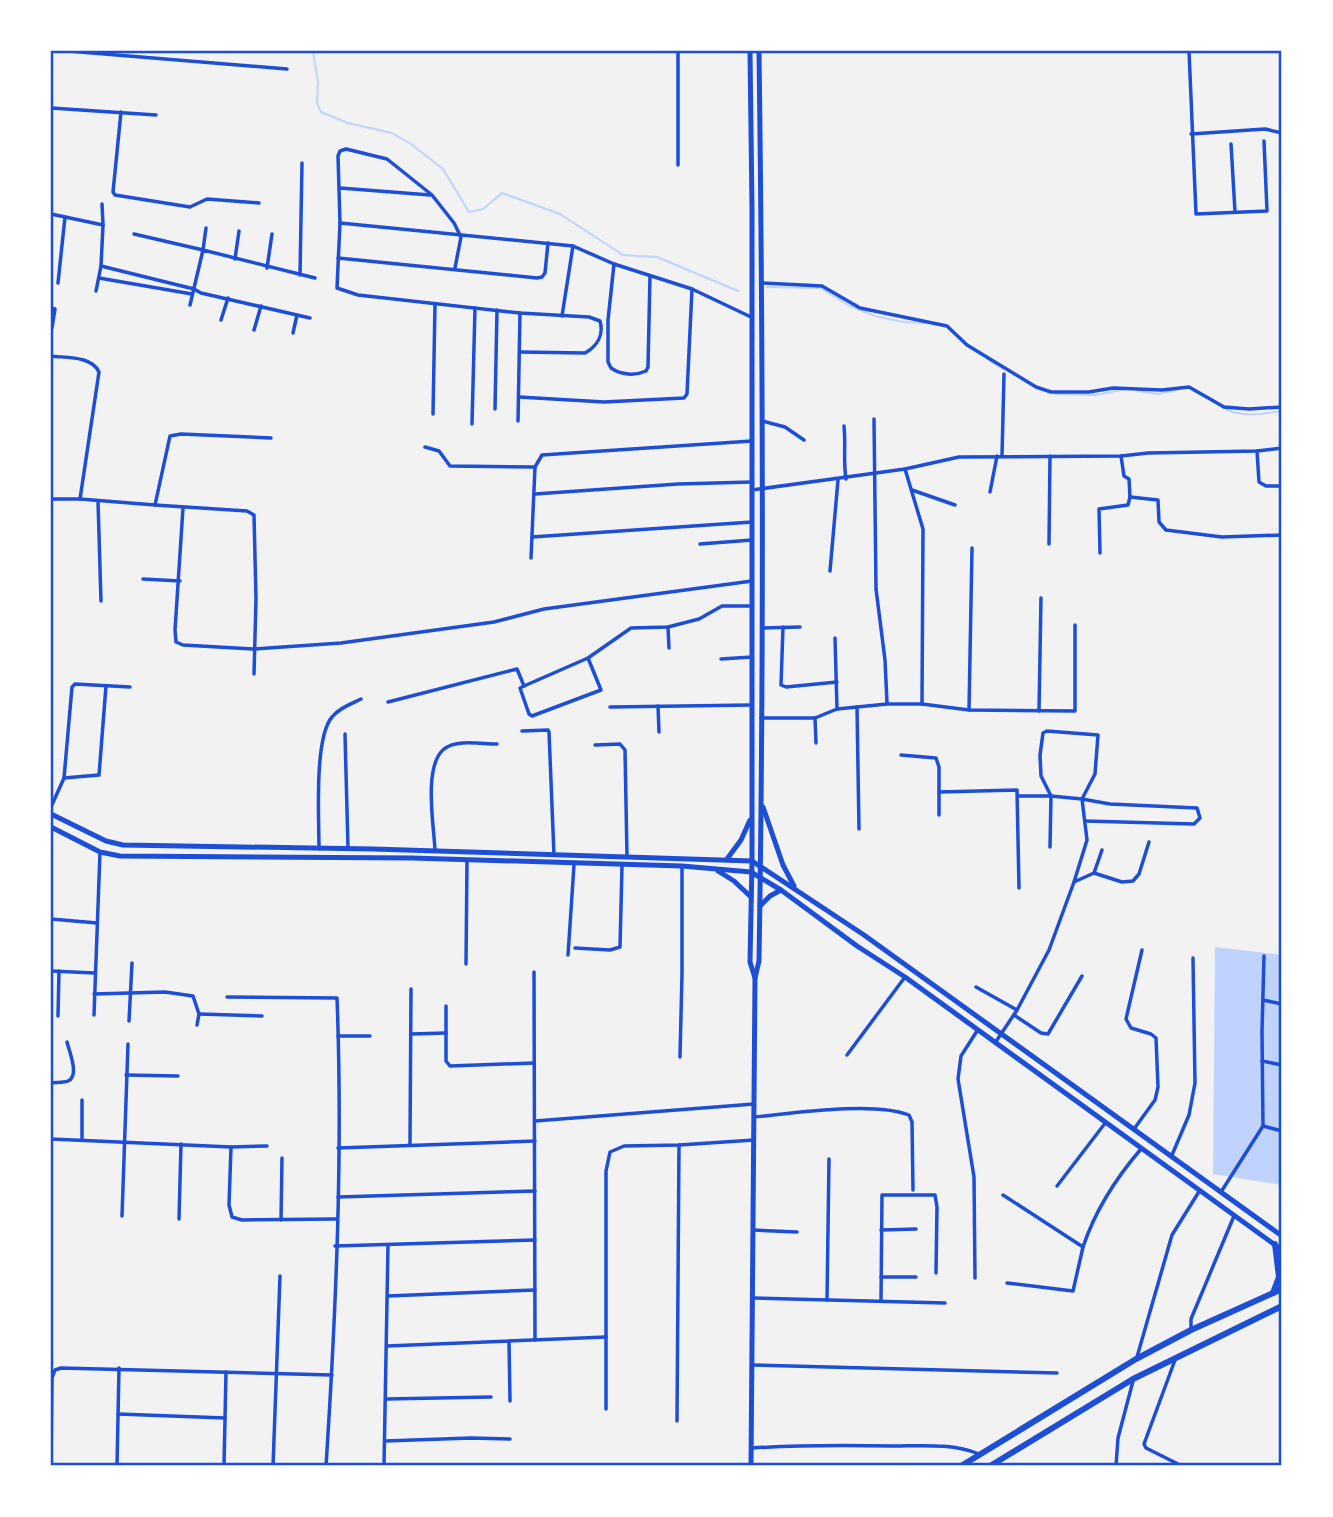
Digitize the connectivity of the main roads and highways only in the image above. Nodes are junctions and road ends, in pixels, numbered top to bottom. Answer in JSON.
{"nodes":[{"id":1,"x":750,"y":51,"type":"edge"},
{"id":2,"x":759,"y":51,"type":"edge"},
{"id":3,"x":760,"y":114,"type":"junction"},
{"id":4,"x":751,"y":115,"type":"junction"},
{"id":5,"x":761,"y":749,"type":"junction"},
{"id":6,"x":752,"y":750,"type":"junction"},
{"id":7,"x":761,"y":801,"type":"junction"},
{"id":8,"x":51,"y":814,"type":"edge"},
{"id":9,"x":752,"y":814,"type":"junction"},
{"id":10,"x":51,"y":827,"type":"edge"},
{"id":11,"x":727,"y":859,"type":"junction"},
{"id":12,"x":752,"y":861,"type":"junction"},
{"id":13,"x":761,"y":866,"type":"junction"},
{"id":14,"x":715,"y":869,"type":"junction"},
{"id":15,"x":751,"y":872,"type":"junction"},
{"id":16,"x":761,"y":877,"type":"junction"},
{"id":17,"x":796,"y":889,"type":"junction"},
{"id":18,"x":781,"y":890,"type":"junction"},
{"id":19,"x":751,"y":897,"type":"junction"},
{"id":20,"x":760,"y":906,"type":"junction"},
{"id":21,"x":864,"y":935,"type":"junction"},
{"id":22,"x":857,"y":946,"type":"junction"},
{"id":23,"x":755,"y":978,"type":"junction"},
{"id":24,"x":1150,"y":1141,"type":"junction"},
{"id":25,"x":1141,"y":1149,"type":"junction"},
{"id":26,"x":1282,"y":1236,"type":"edge"},
{"id":27,"x":1275,"y":1244,"type":"junction"},
{"id":28,"x":1282,"y":1250,"type":"edge"},
{"id":29,"x":1282,"y":1289,"type":"edge"},
{"id":30,"x":1273,"y":1293,"type":"junction"},
{"id":31,"x":1282,"y":1306,"type":"edge"},
{"id":32,"x":970,"y":1464,"type":"edge"},
{"id":33,"x":751,"y":1466,"type":"edge"},
{"id":34,"x":961,"y":1466,"type":"edge"},
{"id":35,"x":990,"y":1466,"type":"edge"}],
"edges":[{"from":1,"to":4,"type":"main road"},
{"from":2,"to":3,"type":"main road"},
{"from":3,"to":4,"type":"main road"},
{"from":3,"to":5,"type":"main road"},
{"from":4,"to":6,"type":"main road"},
{"from":5,"to":6,"type":"main road"},
{"from":5,"to":7,"type":"main road"},
{"from":6,"to":9,"type":"main road"},
{"from":7,"to":13,"type":"main road"},
{"from":7,"to":17,"type":"main road"},
{"from":8,"to":11,"type":"main road"},
{"from":9,"to":11,"type":"main road"},
{"from":9,"to":12,"type":"main road"},
{"from":10,"to":14,"type":"main road"},
{"from":11,"to":12,"type":"main road"},
{"from":12,"to":13,"type":"main road"},
{"from":12,"to":15,"type":"main road"},
{"from":13,"to":16,"type":"main road"},
{"from":13,"to":17,"type":"main road"},
{"from":14,"to":15,"type":"main road"},
{"from":14,"to":19,"type":"main road"},
{"from":15,"to":16,"type":"main road"},
{"from":15,"to":19,"type":"main road"},
{"from":16,"to":18,"type":"main road"},
{"from":16,"to":20,"type":"main road"},
{"from":17,"to":21,"type":"main road"},
{"from":18,"to":20,"type":"main road"},
{"from":18,"to":22,"type":"main road"},
{"from":19,"to":23,"type":"main road"},
{"from":20,"to":23,"type":"main road"},
{"from":21,"to":22,"type":"main road"},
{"from":21,"to":24,"type":"main road"},
{"from":22,"to":25,"type":"main road"},
{"from":23,"to":33,"type":"main road"},
{"from":24,"to":25,"type":"main road"},
{"from":24,"to":26,"type":"main road"},
{"from":25,"to":27,"type":"main road"},
{"from":27,"to":28,"type":"main road"},
{"from":27,"to":30,"type":"highway"},
{"from":29,"to":30,"type":"highway"},
{"from":30,"to":32,"type":"highway"},
{"from":31,"to":35,"type":"highway"},
{"from":32,"to":34,"type":"highway"}]}
